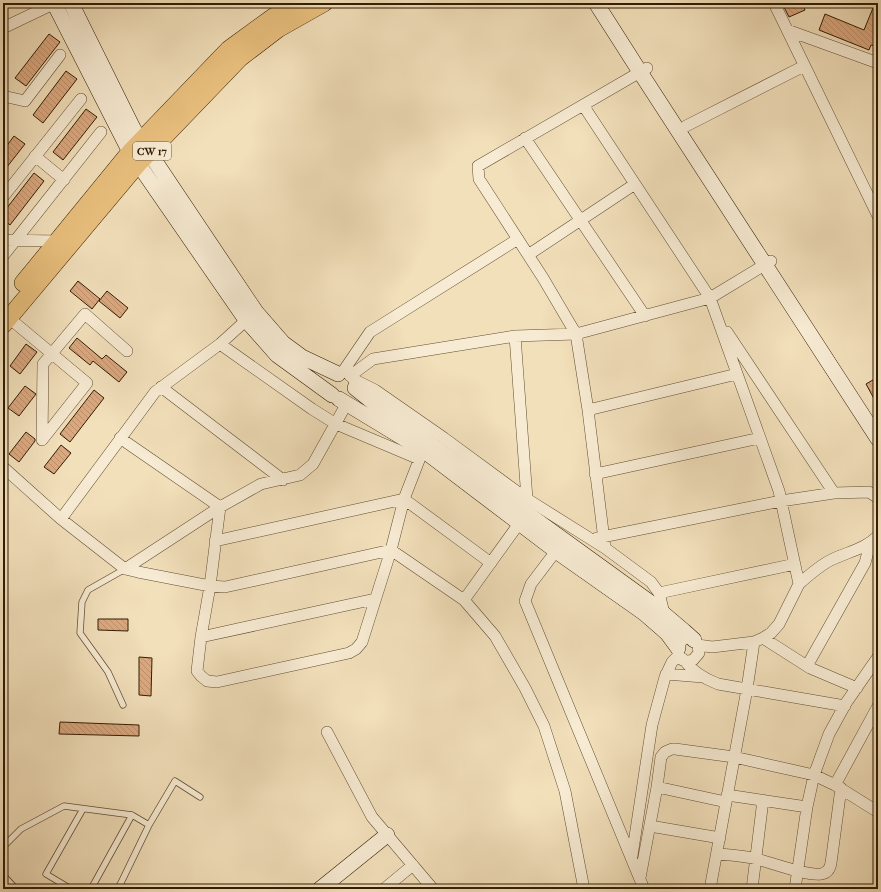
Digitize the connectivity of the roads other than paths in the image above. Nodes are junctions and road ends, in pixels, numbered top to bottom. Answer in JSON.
{"nodes":[{"id":1,"x":54,"y":3,"type":"edge"},
{"id":2,"x":71,"y":3,"type":"edge"},
{"id":3,"x":297,"y":3,"type":"edge"},
{"id":4,"x":324,"y":3,"type":"edge"},
{"id":5,"x":596,"y":3,"type":"edge"},
{"id":6,"x":605,"y":3,"type":"edge"},
{"id":7,"x":774,"y":3,"type":"edge"},
{"id":8,"x":787,"y":30,"type":"junction"},
{"id":9,"x":4,"y":31,"type":"edge"},
{"id":10,"x":60,"y":55,"type":"dead end"},
{"id":11,"x":878,"y":63,"type":"edge"},
{"id":12,"x":804,"y":66,"type":"junction"},
{"id":13,"x":643,"y":70,"type":"junction"},
{"id":14,"x":3,"y":96,"type":"edge"},
{"id":15,"x":81,"y":99,"type":"dead end"},
{"id":16,"x":583,"y":105,"type":"junction"},
{"id":17,"x":686,"y":126,"type":"junction"},
{"id":18,"x":101,"y":132,"type":"dead end"},
{"id":19,"x":525,"y":138,"type":"junction"},
{"id":20,"x":139,"y":153,"type":"junction"},
{"id":21,"x":35,"y":156,"type":"junction"},
{"id":22,"x":64,"y":180,"type":"junction"},
{"id":23,"x":635,"y":184,"type":"junction"},
{"id":24,"x":3,"y":197,"type":"edge"},
{"id":25,"x":878,"y":216,"type":"edge"},
{"id":26,"x":581,"y":220,"type":"junction"},
{"id":27,"x":518,"y":239,"type":"junction"},
{"id":28,"x":3,"y":240,"type":"edge"},
{"id":29,"x":16,"y":240,"type":"junction"},
{"id":30,"x":57,"y":241,"type":"junction"},
{"id":31,"x":528,"y":255,"type":"junction"},
{"id":32,"x":3,"y":256,"type":"edge"},
{"id":33,"x":768,"y":263,"type":"junction"},
{"id":34,"x":710,"y":298,"type":"junction"},
{"id":35,"x":4,"y":316,"type":"edge"},
{"id":36,"x":251,"y":316,"type":"junction"},
{"id":37,"x":645,"y":316,"type":"junction"},
{"id":38,"x":717,"y":317,"type":"junction"},
{"id":39,"x":576,"y":334,"type":"junction"},
{"id":40,"x":516,"y":336,"type":"junction"},
{"id":41,"x":220,"y":344,"type":"junction"},
{"id":42,"x":128,"y":351,"type":"dead end"},
{"id":43,"x":52,"y":354,"type":"junction"},
{"id":44,"x":737,"y":374,"type":"junction"},
{"id":45,"x":347,"y":378,"type":"junction"},
{"id":46,"x":161,"y":387,"type":"junction"},
{"id":47,"x":340,"y":399,"type":"junction"},
{"id":48,"x":588,"y":410,"type":"junction"},
{"id":49,"x":336,"y":424,"type":"junction"},
{"id":50,"x":878,"y":427,"type":"edge"},
{"id":51,"x":120,"y":438,"type":"junction"},
{"id":52,"x":760,"y":438,"type":"junction"},
{"id":53,"x":878,"y":439,"type":"edge"},
{"id":54,"x":424,"y":450,"type":"junction"},
{"id":55,"x":3,"y":467,"type":"edge"},
{"id":56,"x":596,"y":474,"type":"junction"},
{"id":57,"x":283,"y":480,"type":"junction"},
{"id":58,"x":834,"y":493,"type":"junction"},
{"id":59,"x":878,"y":498,"type":"edge"},
{"id":60,"x":404,"y":499,"type":"junction"},
{"id":61,"x":781,"y":502,"type":"junction"},
{"id":62,"x":220,"y":508,"type":"junction"},
{"id":63,"x":524,"y":512,"type":"junction"},
{"id":64,"x":61,"y":519,"type":"junction"},
{"id":65,"x":874,"y":540,"type":"edge"},
{"id":66,"x":215,"y":541,"type":"junction"},
{"id":67,"x":604,"y":543,"type":"junction"},
{"id":68,"x":391,"y":550,"type":"junction"},
{"id":69,"x":556,"y":551,"type":"junction"},
{"id":70,"x":491,"y":563,"type":"junction"},
{"id":71,"x":795,"y":564,"type":"junction"},
{"id":72,"x":125,"y":568,"type":"junction"},
{"id":73,"x":799,"y":584,"type":"junction"},
{"id":74,"x":210,"y":586,"type":"junction"},
{"id":75,"x":659,"y":593,"type":"junction"},
{"id":76,"x":375,"y":599,"type":"junction"},
{"id":77,"x":464,"y":600,"type":"junction"},
{"id":78,"x":664,"y":613,"type":"junction"},
{"id":79,"x":201,"y":637,"type":"junction"},
{"id":80,"x":759,"y":640,"type":"junction"},
{"id":81,"x":697,"y":648,"type":"junction"},
{"id":82,"x":680,"y":654,"type":"junction"},
{"id":83,"x":877,"y":660,"type":"edge"},
{"id":84,"x":807,"y":666,"type":"junction"},
{"id":85,"x":666,"y":674,"type":"junction"},
{"id":86,"x":706,"y":678,"type":"junction"},
{"id":87,"x":856,"y":688,"type":"junction"},
{"id":88,"x":747,"y":689,"type":"junction"},
{"id":89,"x":123,"y":705,"type":"dead end"},
{"id":90,"x":845,"y":706,"type":"junction"},
{"id":91,"x":878,"y":706,"type":"edge"},
{"id":92,"x":327,"y":732,"type":"dead end"},
{"id":93,"x":734,"y":757,"type":"junction"},
{"id":94,"x":814,"y":775,"type":"junction"},
{"id":95,"x":657,"y":787,"type":"junction"},
{"id":96,"x":838,"y":787,"type":"junction"},
{"id":97,"x":200,"y":797,"type":"dead end"},
{"id":98,"x":727,"y":798,"type":"junction"},
{"id":99,"x":763,"y":800,"type":"junction"},
{"id":100,"x":807,"y":807,"type":"junction"},
{"id":101,"x":83,"y":809,"type":"junction"},
{"id":102,"x":878,"y":812,"type":"edge"},
{"id":103,"x":132,"y":815,"type":"junction"},
{"id":104,"x":149,"y":825,"type":"junction"},
{"id":105,"x":650,"y":826,"type":"junction"},
{"id":106,"x":387,"y":835,"type":"junction"},
{"id":107,"x":720,"y":838,"type":"junction"},
{"id":108,"x":3,"y":848,"type":"edge"},
{"id":109,"x":717,"y":854,"type":"junction"},
{"id":110,"x":632,"y":857,"type":"junction"},
{"id":111,"x":755,"y":859,"type":"junction"},
{"id":112,"x":413,"y":865,"type":"junction"},
{"id":113,"x":798,"y":870,"type":"junction"},
{"id":114,"x":3,"y":875,"type":"edge"},
{"id":115,"x":640,"y":878,"type":"junction"},
{"id":116,"x":16,"y":889,"type":"edge"},
{"id":117,"x":71,"y":889,"type":"edge"},
{"id":118,"x":91,"y":889,"type":"edge"},
{"id":119,"x":118,"y":889,"type":"edge"},
{"id":120,"x":320,"y":889,"type":"edge"},
{"id":121,"x":384,"y":889,"type":"edge"},
{"id":122,"x":433,"y":889,"type":"edge"},
{"id":123,"x":584,"y":889,"type":"edge"},
{"id":124,"x":644,"y":889,"type":"edge"},
{"id":125,"x":710,"y":889,"type":"edge"},
{"id":126,"x":752,"y":889,"type":"edge"},
{"id":127,"x":795,"y":889,"type":"edge"}],
"edges":[{"from":1,"to":9,"type":"street"},
{"from":1,"to":20,"type":"street"},
{"from":2,"to":20,"type":"street"},
{"from":3,"to":20,"type":"main road","number":"CW 17"},
{"from":4,"to":20,"type":"main road","number":"CW 17"},
{"from":5,"to":13,"type":"street"},
{"from":6,"to":13,"type":"street"},
{"from":7,"to":8,"type":"street"},
{"from":8,"to":11,"type":"street"},
{"from":8,"to":12,"type":"street"},
{"from":10,"to":14,"type":"street"},
{"from":12,"to":17,"type":"street"},
{"from":12,"to":25,"type":"street"},
{"from":13,"to":16,"type":"street"},
{"from":13,"to":17,"type":"street"},
{"from":13,"to":33,"type":"street"},
{"from":15,"to":21,"type":"street"},
{"from":16,"to":19,"type":"street"},
{"from":16,"to":23,"type":"street"},
{"from":17,"to":33,"type":"street"},
{"from":18,"to":22,"type":"street"},
{"from":19,"to":26,"type":"street"},
{"from":19,"to":27,"type":"street"},
{"from":20,"to":30,"type":"main road","number":"CW 17"},
{"from":20,"to":35,"type":"main road","number":"CW 17"},
{"from":20,"to":36,"type":"street"},
{"from":21,"to":22,"type":"street"},
{"from":21,"to":24,"type":"street"},
{"from":22,"to":29,"type":"street"},
{"from":23,"to":26,"type":"street"},
{"from":23,"to":34,"type":"street"},
{"from":26,"to":31,"type":"street"},
{"from":26,"to":37,"type":"street"},
{"from":27,"to":31,"type":"street"},
{"from":27,"to":45,"type":"street"},
{"from":28,"to":29,"type":"street"},
{"from":29,"to":30,"type":"street"},
{"from":29,"to":32,"type":"street"},
{"from":30,"to":35,"type":"main road","number":"CW 17"},
{"from":31,"to":39,"type":"street"},
{"from":33,"to":34,"type":"street"},
{"from":33,"to":50,"type":"street"},
{"from":33,"to":53,"type":"street"},
{"from":34,"to":37,"type":"street"},
{"from":34,"to":38,"type":"street"},
{"from":35,"to":43,"type":"street"},
{"from":36,"to":41,"type":"street"},
{"from":36,"to":45,"type":"street"},
{"from":36,"to":47,"type":"street"},
{"from":37,"to":39,"type":"street"},
{"from":38,"to":44,"type":"street"},
{"from":38,"to":58,"type":"street"},
{"from":39,"to":40,"type":"street"},
{"from":39,"to":48,"type":"street"},
{"from":40,"to":45,"type":"street"},
{"from":40,"to":63,"type":"street"},
{"from":41,"to":46,"type":"street"},
{"from":41,"to":49,"type":"street"},
{"from":42,"to":43,"type":"street"},
{"from":43,"to":43,"type":"street"},
{"from":44,"to":48,"type":"street"},
{"from":44,"to":52,"type":"street"},
{"from":45,"to":47,"type":"street"},
{"from":45,"to":47,"type":"street"},
{"from":45,"to":54,"type":"street"},
{"from":45,"to":63,"type":"street"},
{"from":46,"to":51,"type":"street"},
{"from":46,"to":57,"type":"street"},
{"from":47,"to":49,"type":"street"},
{"from":47,"to":54,"type":"street"},
{"from":48,"to":56,"type":"street"},
{"from":49,"to":54,"type":"street"},
{"from":49,"to":57,"type":"street"},
{"from":51,"to":62,"type":"street"},
{"from":51,"to":64,"type":"street"},
{"from":52,"to":56,"type":"street"},
{"from":52,"to":61,"type":"street"},
{"from":54,"to":60,"type":"street"},
{"from":54,"to":63,"type":"street"},
{"from":55,"to":64,"type":"street"},
{"from":56,"to":67,"type":"street"},
{"from":57,"to":62,"type":"street"},
{"from":58,"to":59,"type":"street"},
{"from":58,"to":61,"type":"street"},
{"from":60,"to":66,"type":"street"},
{"from":60,"to":68,"type":"street"},
{"from":60,"to":70,"type":"street"},
{"from":61,"to":67,"type":"street"},
{"from":61,"to":71,"type":"street"},
{"from":62,"to":66,"type":"street"},
{"from":62,"to":72,"type":"street"},
{"from":63,"to":67,"type":"street"},
{"from":63,"to":69,"type":"street"},
{"from":63,"to":70,"type":"street"},
{"from":63,"to":78,"type":"street"},
{"from":64,"to":72,"type":"street"},
{"from":65,"to":73,"type":"street"},
{"from":65,"to":84,"type":"street"},
{"from":66,"to":74,"type":"street"},
{"from":67,"to":75,"type":"street"},
{"from":68,"to":74,"type":"street"},
{"from":68,"to":76,"type":"street"},
{"from":68,"to":77,"type":"street"},
{"from":69,"to":82,"type":"street"},
{"from":69,"to":110,"type":"street"},
{"from":70,"to":77,"type":"street"},
{"from":71,"to":73,"type":"street"},
{"from":71,"to":75,"type":"street"},
{"from":72,"to":74,"type":"street"},
{"from":72,"to":89,"type":"lane"},
{"from":73,"to":80,"type":"street"},
{"from":74,"to":79,"type":"street"},
{"from":75,"to":78,"type":"street"},
{"from":76,"to":79,"type":"street"},
{"from":76,"to":79,"type":"street"},
{"from":77,"to":123,"type":"street"},
{"from":78,"to":81,"type":"street"},
{"from":80,"to":81,"type":"street"},
{"from":80,"to":84,"type":"street"},
{"from":80,"to":88,"type":"street"},
{"from":81,"to":82,"type":"street"},
{"from":81,"to":82,"type":"street"},
{"from":81,"to":86,"type":"street"},
{"from":82,"to":85,"type":"street"},
{"from":82,"to":86,"type":"street"},
{"from":83,"to":87,"type":"street"},
{"from":84,"to":87,"type":"street"},
{"from":85,"to":86,"type":"street"},
{"from":85,"to":110,"type":"street"},
{"from":86,"to":88,"type":"street"},
{"from":87,"to":90,"type":"street"},
{"from":88,"to":90,"type":"street"},
{"from":88,"to":93,"type":"street"},
{"from":90,"to":94,"type":"street"},
{"from":91,"to":96,"type":"street"},
{"from":92,"to":106,"type":"street"},
{"from":93,"to":94,"type":"street"},
{"from":93,"to":95,"type":"street"},
{"from":93,"to":98,"type":"street"},
{"from":94,"to":96,"type":"street"},
{"from":94,"to":100,"type":"street"},
{"from":95,"to":98,"type":"street"},
{"from":95,"to":105,"type":"street"},
{"from":96,"to":102,"type":"street"},
{"from":96,"to":113,"type":"street"},
{"from":97,"to":104,"type":"lane"},
{"from":98,"to":99,"type":"street"},
{"from":98,"to":107,"type":"street"},
{"from":99,"to":100,"type":"street"},
{"from":99,"to":111,"type":"street"},
{"from":100,"to":113,"type":"street"},
{"from":101,"to":103,"type":"lane"},
{"from":101,"to":108,"type":"lane"},
{"from":101,"to":117,"type":"lane"},
{"from":103,"to":104,"type":"lane"},
{"from":103,"to":118,"type":"lane"},
{"from":104,"to":119,"type":"lane"},
{"from":105,"to":107,"type":"street"},
{"from":105,"to":115,"type":"street"},
{"from":106,"to":112,"type":"street"},
{"from":106,"to":120,"type":"street"},
{"from":107,"to":109,"type":"street"},
{"from":109,"to":111,"type":"street"},
{"from":109,"to":125,"type":"street"},
{"from":110,"to":115,"type":"street"},
{"from":111,"to":113,"type":"street"},
{"from":111,"to":126,"type":"street"},
{"from":112,"to":121,"type":"street"},
{"from":112,"to":122,"type":"street"},
{"from":113,"to":127,"type":"street"},
{"from":114,"to":116,"type":"lane"},
{"from":115,"to":124,"type":"street"}]}
